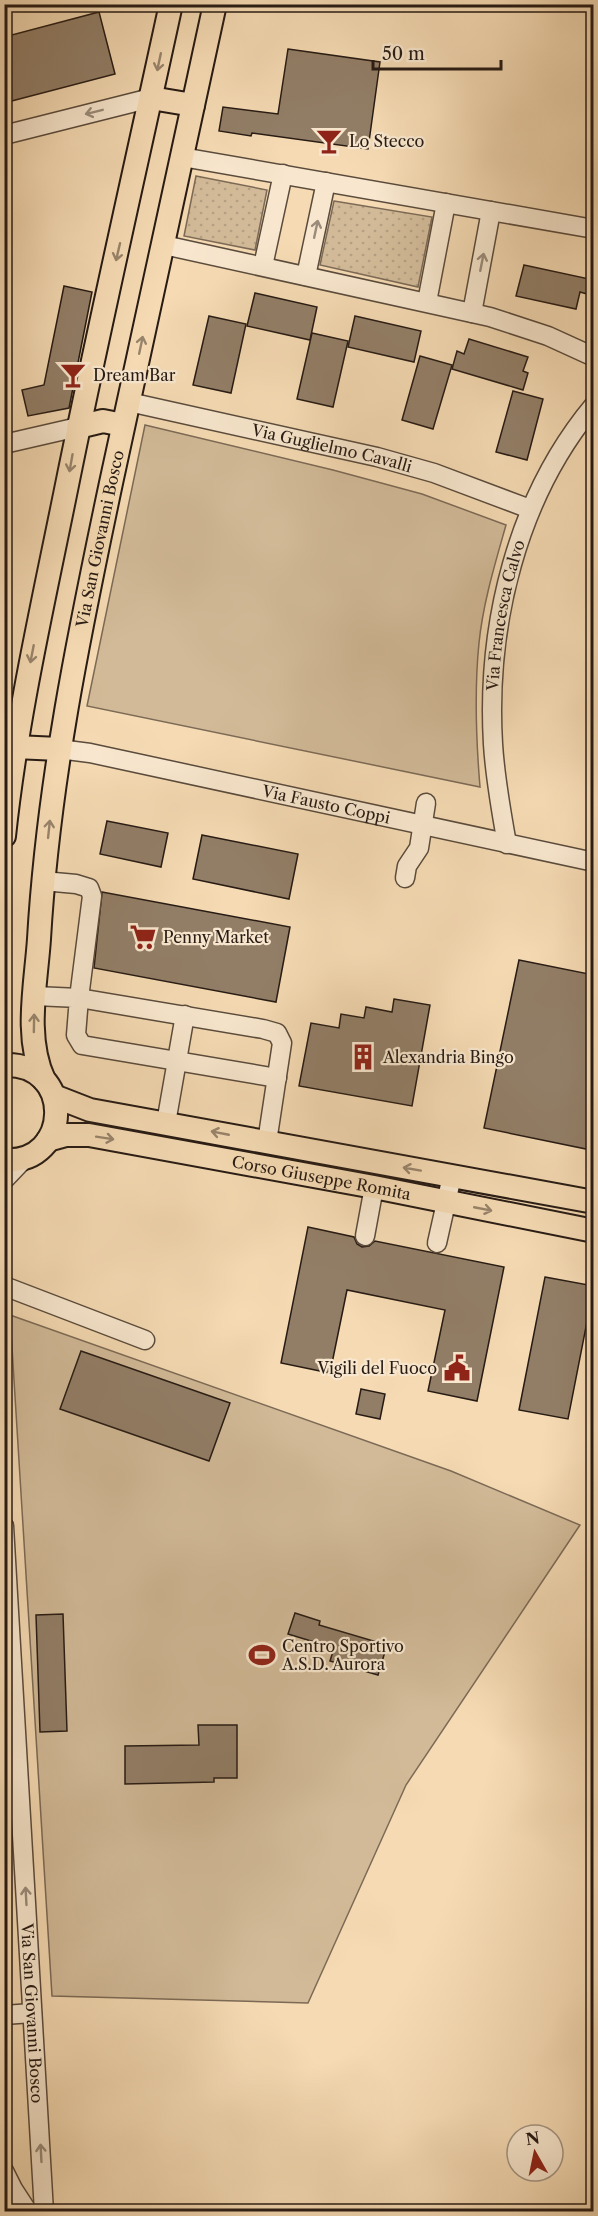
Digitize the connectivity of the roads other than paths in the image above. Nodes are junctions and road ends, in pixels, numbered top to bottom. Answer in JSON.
{"nodes":[{"id":1,"x":171,"y":4,"type":"edge"},
{"id":2,"x":215,"y":4,"type":"edge"},
{"id":3,"x":151,"y":98,"type":"junction"},
{"id":4,"x":193,"y":105,"type":"junction"},
{"id":5,"x":4,"y":135,"type":"edge"},
{"id":6,"x":182,"y":157,"type":"junction"},
{"id":7,"x":282,"y":174,"type":"junction"},
{"id":8,"x":326,"y":182,"type":"junction"},
{"id":9,"x":446,"y":203,"type":"junction"},
{"id":10,"x":491,"y":211,"type":"junction"},
{"id":11,"x":594,"y":229,"type":"edge"},
{"id":12,"x":164,"y":245,"type":"junction"},
{"id":13,"x":263,"y":266,"type":"junction"},
{"id":14,"x":306,"y":276,"type":"junction"},
{"id":15,"x":427,"y":302,"type":"junction"},
{"id":16,"x":472,"y":313,"type":"junction"},
{"id":17,"x":594,"y":357,"type":"edge"},
{"id":18,"x":129,"y":402,"type":"junction"},
{"id":19,"x":594,"y":405,"type":"edge"},
{"id":20,"x":123,"y":425,"type":"junction"},
{"id":21,"x":78,"y":427,"type":"junction"},
{"id":22,"x":4,"y":444,"type":"edge"},
{"id":23,"x":530,"y":509,"type":"junction"},
{"id":24,"x":10,"y":748,"type":"edge"},
{"id":25,"x":59,"y":749,"type":"junction"},
{"id":26,"x":426,"y":802,"type":"dead end"},
{"id":27,"x":422,"y":825,"type":"junction"},
{"id":28,"x":4,"y":836,"type":"edge"},
{"id":29,"x":507,"y":844,"type":"junction"},
{"id":30,"x":594,"y":862,"type":"edge"},
{"id":31,"x":405,"y":878,"type":"dead end"},
{"id":32,"x":43,"y":881,"type":"junction"},
{"id":33,"x":35,"y":996,"type":"junction"},
{"id":34,"x":79,"y":998,"type":"junction"},
{"id":35,"x":185,"y":1015,"type":"junction"},
{"id":36,"x":178,"y":1060,"type":"junction"},
{"id":37,"x":4,"y":1065,"type":"edge"},
{"id":38,"x":277,"y":1078,"type":"junction"},
{"id":39,"x":49,"y":1088,"type":"junction"},
{"id":40,"x":166,"y":1123,"type":"junction"},
{"id":41,"x":48,"y":1140,"type":"junction"},
{"id":42,"x":267,"y":1142,"type":"junction"},
{"id":43,"x":15,"y":1158,"type":"edge"},
{"id":44,"x":452,"y":1176,"type":"junction"},
{"id":45,"x":4,"y":1180,"type":"edge"},
{"id":46,"x":374,"y":1187,"type":"junction"},
{"id":47,"x":446,"y":1202,"type":"junction"},
{"id":48,"x":594,"y":1202,"type":"edge"},
{"id":49,"x":594,"y":1231,"type":"edge"},
{"id":50,"x":365,"y":1236,"type":"dead end"},
{"id":51,"x":437,"y":1243,"type":"dead end"},
{"id":52,"x":4,"y":1286,"type":"edge"},
{"id":53,"x":145,"y":1340,"type":"dead end"},
{"id":54,"x":4,"y":1526,"type":"edge"},
{"id":55,"x":32,"y":2013,"type":"junction"},
{"id":56,"x":4,"y":2015,"type":"edge"},
{"id":57,"x":4,"y":2171,"type":"edge"},
{"id":58,"x":28,"y":2211,"type":"edge"},
{"id":59,"x":44,"y":2211,"type":"edge"}],
"edges":[{"from":1,"to":3,"type":"main road","one_way":true},
{"from":2,"to":4,"type":"main road","name":"Via San Giovanni Bosco"},
{"from":3,"to":4,"type":"main road"},
{"from":3,"to":5,"type":"street","one_way":true},
{"from":3,"to":21,"type":"main road","one_way":true},
{"from":4,"to":6,"type":"main road","name":"Via San Giovanni Bosco"},
{"from":6,"to":7,"type":"street"},
{"from":6,"to":12,"type":"main road","name":"Via San Giovanni Bosco"},
{"from":7,"to":8,"type":"street"},
{"from":7,"to":13,"type":"street"},
{"from":8,"to":9,"type":"street"},
{"from":14,"to":8,"type":"street","one_way":true},
{"from":9,"to":10,"type":"street"},
{"from":9,"to":15,"type":"street"},
{"from":10,"to":11,"type":"street"},
{"from":16,"to":10,"type":"street","one_way":true},
{"from":12,"to":13,"type":"street"},
{"from":18,"to":12,"type":"main road","name":"Via San Giovanni Bosco","one_way":true},
{"from":13,"to":14,"type":"street"},
{"from":14,"to":15,"type":"street"},
{"from":15,"to":16,"type":"street"},
{"from":16,"to":17,"type":"street"},
{"from":18,"to":20,"type":"main road","name":"Via San Giovanni Bosco"},
{"from":18,"to":23,"type":"street","name":"Via Guglielmo Cavalli"},
{"from":19,"to":23,"type":"street","name":"Via Francesca Calvo"},
{"from":20,"to":21,"type":"main road"},
{"from":20,"to":25,"type":"main road","name":"Via San Giovanni Bosco"},
{"from":21,"to":22,"type":"street"},
{"from":21,"to":24,"type":"main road","one_way":true},
{"from":23,"to":29,"type":"street","name":"Via Francesca Calvo"},
{"from":24,"to":25,"type":"main road"},
{"from":24,"to":28,"type":"main road"},
{"from":25,"to":27,"type":"street","name":"Via Fausto Coppi"},
{"from":32,"to":25,"type":"main road","name":"Via San Giovanni Bosco","one_way":true},
{"from":26,"to":27,"type":"street"},
{"from":27,"to":29,"type":"street","name":"Via Fausto Coppi"},
{"from":27,"to":31,"type":"street"},
{"from":29,"to":30,"type":"street","name":"Via Fausto Coppi"},
{"from":32,"to":33,"type":"main road","name":"Via San Giovanni Bosco"},
{"from":32,"to":34,"type":"street"},
{"from":33,"to":34,"type":"street"},
{"from":39,"to":33,"type":"main road","name":"Via San Giovanni Bosco","one_way":true},
{"from":34,"to":35,"type":"street"},
{"from":34,"to":36,"type":"street"},
{"from":35,"to":36,"type":"street"},
{"from":35,"to":38,"type":"street"},
{"from":36,"to":38,"type":"street"},
{"from":36,"to":40,"type":"street"},
{"from":37,"to":39,"type":"main road","name":"Corso Giuseppe Romita"},
{"from":38,"to":42,"type":"street"},
{"from":39,"to":40,"type":"main road","name":"Corso Giuseppe Romita"},
{"from":39,"to":41,"type":"main road","name":"Via San Giovanni Bosco"},
{"from":42,"to":40,"type":"main road","name":"Corso Giuseppe Romita","one_way":true},
{"from":41,"to":43,"type":"main road"},
{"from":41,"to":46,"type":"main road","name":"Corso Giuseppe Romita","one_way":true},
{"from":44,"to":42,"type":"main road","name":"Corso Giuseppe Romita","one_way":true},
{"from":43,"to":45,"type":"street"},
{"from":44,"to":47,"type":"street"},
{"from":44,"to":48,"type":"main road","name":"Corso Giuseppe Romita"},
{"from":46,"to":47,"type":"main road","name":"Corso Giuseppe Romita"},
{"from":46,"to":50,"type":"street"},
{"from":47,"to":49,"type":"main road","name":"Corso Giuseppe Romita","one_way":true},
{"from":47,"to":51,"type":"street"},
{"from":52,"to":53,"type":"street"},
{"from":55,"to":54,"type":"street","name":"Via San Giovanni Bosco","one_way":true},
{"from":55,"to":56,"type":"street"},
{"from":59,"to":55,"type":"street","name":"Via San Giovanni Bosco","one_way":true},
{"from":57,"to":58,"type":"street"}]}
